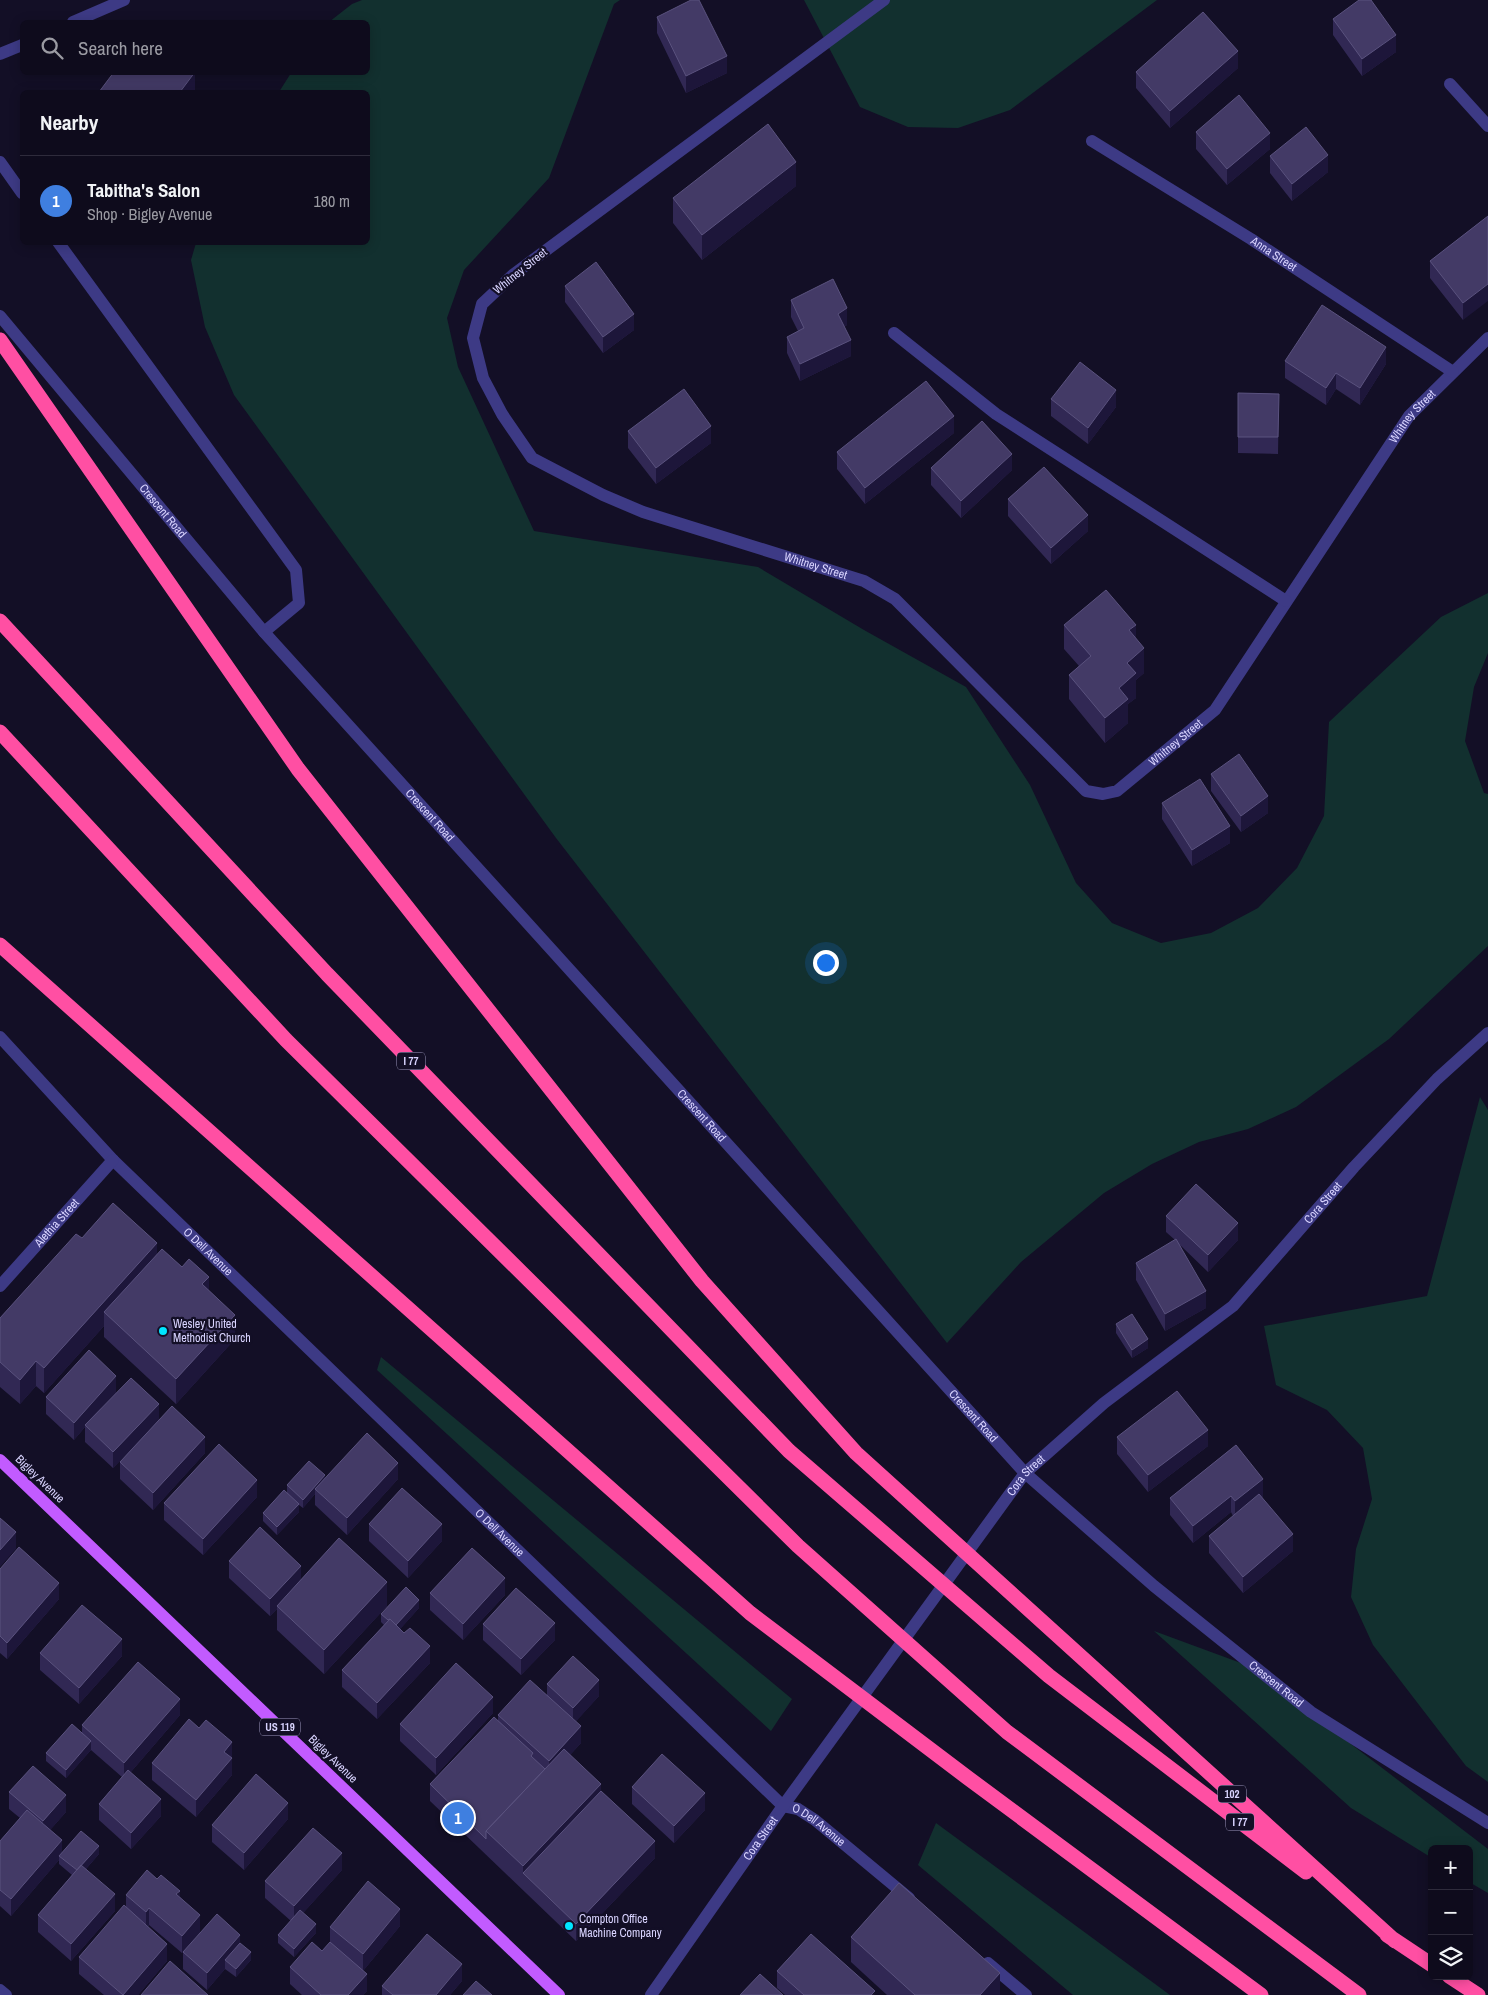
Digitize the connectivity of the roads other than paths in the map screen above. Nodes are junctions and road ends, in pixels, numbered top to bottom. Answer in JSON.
{"nodes":[{"id":1,"x":124,"y":0,"type":"edge"},
{"id":2,"x":884,"y":0,"type":"edge"},
{"id":3,"x":78,"y":20,"type":"edge"},
{"id":4,"x":20,"y":46,"type":"edge"},
{"id":5,"x":0,"y":54,"type":"edge"},
{"id":6,"x":1450,"y":84,"type":"dead end"},
{"id":7,"x":1488,"y":126,"type":"edge"},
{"id":8,"x":1092,"y":140,"type":"dead end"},
{"id":9,"x":0,"y":162,"type":"edge"},
{"id":10,"x":20,"y":190,"type":"edge"},
{"id":11,"x":60,"y":245,"type":"edge"},
{"id":12,"x":0,"y":316,"type":"edge"},
{"id":13,"x":894,"y":333,"type":"dead end"},
{"id":14,"x":1488,"y":338,"type":"edge"},
{"id":15,"x":0,"y":340,"type":"edge"},
{"id":16,"x":1454,"y":372,"type":"junction"},
{"id":17,"x":1286,"y":601,"type":"junction"},
{"id":18,"x":0,"y":621,"type":"edge"},
{"id":19,"x":264,"y":632,"type":"junction"},
{"id":20,"x":0,"y":732,"type":"edge"},
{"id":21,"x":0,"y":944,"type":"edge"},
{"id":22,"x":1488,"y":1033,"type":"edge"},
{"id":23,"x":0,"y":1037,"type":"edge"},
{"id":24,"x":113,"y":1160,"type":"junction"},
{"id":25,"x":0,"y":1286,"type":"edge"},
{"id":26,"x":0,"y":1460,"type":"edge"},
{"id":27,"x":1025,"y":1473,"type":"junction"},
{"id":28,"x":783,"y":1806,"type":"junction"},
{"id":29,"x":1488,"y":1823,"type":"edge"},
{"id":30,"x":920,"y":1907,"type":"edge"},
{"id":31,"x":1395,"y":1941,"type":"junction"},
{"id":32,"x":980,"y":1957,"type":"edge"},
{"id":33,"x":1428,"y":1962,"type":"edge"},
{"id":34,"x":1455,"y":1980,"type":"edge"},
{"id":35,"x":0,"y":1990,"type":"edge"},
{"id":36,"x":6,"y":1995,"type":"edge"},
{"id":37,"x":559,"y":1995,"type":"edge"},
{"id":38,"x":652,"y":1995,"type":"edge"},
{"id":39,"x":1026,"y":1995,"type":"edge"},
{"id":40,"x":1261,"y":1995,"type":"edge"},
{"id":41,"x":1359,"y":1995,"type":"edge"},
{"id":42,"x":1478,"y":1995,"type":"edge"}],
"edges":[{"from":1,"to":3,"type":"street"},
{"from":2,"to":17,"type":"street","name":"Whitney Street"},
{"from":4,"to":5,"type":"street"},
{"from":6,"to":7,"type":"street"},
{"from":8,"to":16,"type":"street","name":"Anna Street"},
{"from":9,"to":10,"type":"street"},
{"from":11,"to":19,"type":"street"},
{"from":12,"to":19,"type":"street","name":"Crescent Road"},
{"from":13,"to":17,"type":"street"},
{"from":14,"to":16,"type":"street","name":"Whitney Street"},
{"from":15,"to":31,"type":"highway","number":"102"},
{"from":16,"to":17,"type":"street","name":"Whitney Street"},
{"from":18,"to":31,"type":"highway","number":"I 77"},
{"from":19,"to":27,"type":"street","name":"Crescent Road"},
{"from":20,"to":41,"type":"highway"},
{"from":21,"to":40,"type":"highway"},
{"from":22,"to":27,"type":"street","name":"Cora Street"},
{"from":23,"to":24,"type":"street","name":"O Dell Avenue"},
{"from":24,"to":25,"type":"street","name":"Alethia Street"},
{"from":24,"to":28,"type":"street","name":"O Dell Avenue"},
{"from":26,"to":37,"type":"main road","name":"Bigley Avenue","number":"US 119"},
{"from":27,"to":28,"type":"street","name":"Cora Street"},
{"from":27,"to":29,"type":"street","name":"Crescent Road"},
{"from":28,"to":30,"type":"street","name":"O Dell Avenue"},
{"from":28,"to":38,"type":"street","name":"Cora Street"},
{"from":31,"to":33,"type":"highway","number":"I 77"},
{"from":32,"to":39,"type":"street"},
{"from":34,"to":42,"type":"highway"},
{"from":35,"to":36,"type":"street"}]}
